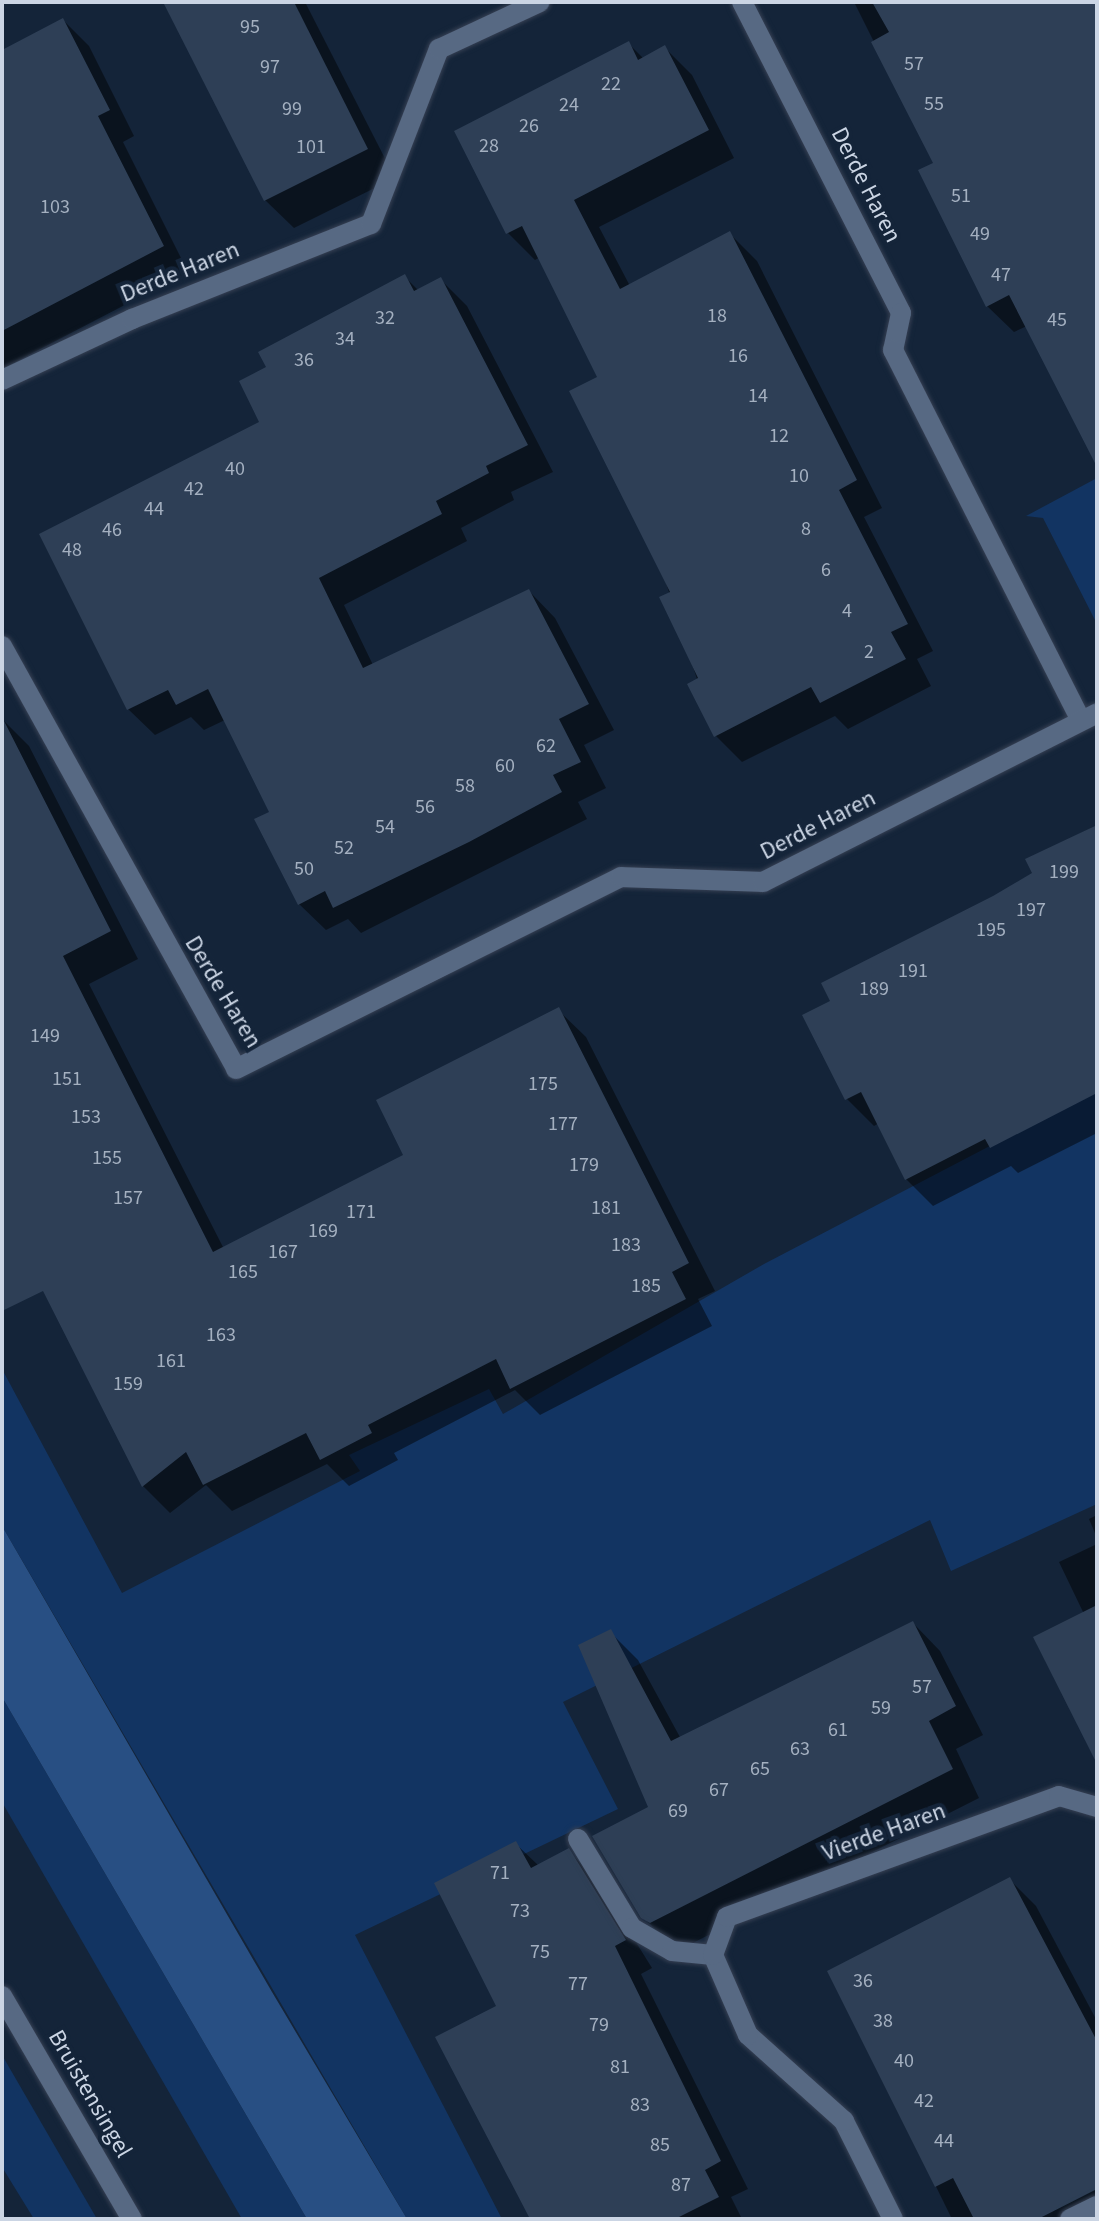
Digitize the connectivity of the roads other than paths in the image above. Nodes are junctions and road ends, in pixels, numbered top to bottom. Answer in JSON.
{"nodes":[{"id":1,"x":540,"y":2,"type":"edge"},
{"id":2,"x":742,"y":2,"type":"edge"},
{"id":3,"x":2,"y":380,"type":"edge"},
{"id":4,"x":2,"y":646,"type":"edge"},
{"id":5,"x":1089,"y":716,"type":"edge"},
{"id":6,"x":1097,"y":1807,"type":"edge"},
{"id":7,"x":578,"y":1839,"type":"dead end"},
{"id":8,"x":713,"y":1955,"type":"junction"},
{"id":9,"x":2,"y":1996,"type":"edge"},
{"id":10,"x":1097,"y":2206,"type":"edge"},
{"id":11,"x":132,"y":2219,"type":"edge"},
{"id":12,"x":893,"y":2219,"type":"edge"},
{"id":13,"x":1070,"y":2219,"type":"edge"}],
"edges":[{"from":1,"to":3,"type":"street","name":"Derde Haren"},
{"from":2,"to":5,"type":"street","name":"Derde Haren"},
{"from":4,"to":5,"type":"street","name":"Derde Haren"},
{"from":6,"to":8,"type":"street","name":"Vierde Haren"},
{"from":7,"to":8,"type":"street"},
{"from":8,"to":12,"type":"street"},
{"from":9,"to":11,"type":"street","name":"Bruistensingel"},
{"from":10,"to":13,"type":"street"}]}
